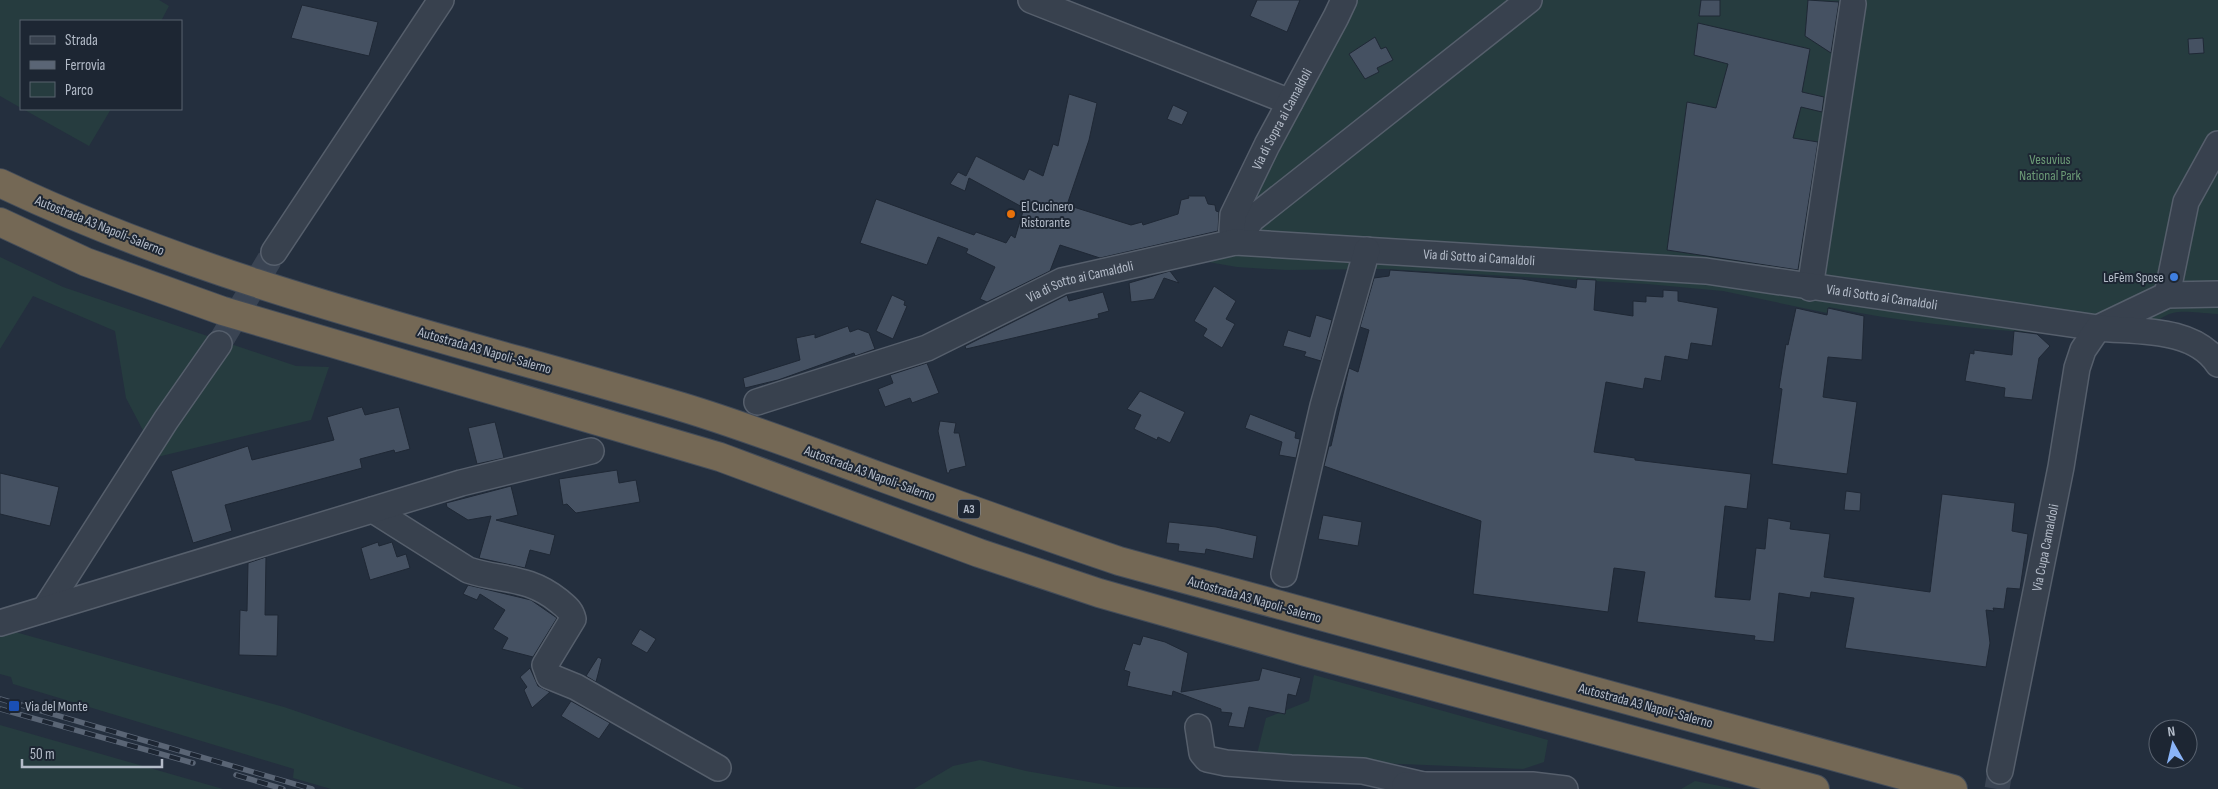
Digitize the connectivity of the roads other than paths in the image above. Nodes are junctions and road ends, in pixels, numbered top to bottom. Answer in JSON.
{"nodes":[{"id":1,"x":441,"y":0,"type":"edge"},
{"id":2,"x":1031,"y":0,"type":"edge"},
{"id":3,"x":1344,"y":0,"type":"edge"},
{"id":4,"x":1529,"y":0,"type":"edge"},
{"id":5,"x":1853,"y":4,"type":"dead end"},
{"id":6,"x":1290,"y":102,"type":"junction"},
{"id":7,"x":2218,"y":144,"type":"edge"},
{"id":8,"x":0,"y":183,"type":"edge"},
{"id":9,"x":0,"y":222,"type":"edge"},
{"id":10,"x":1235,"y":242,"type":"junction"},
{"id":11,"x":1367,"y":250,"type":"junction"},
{"id":12,"x":274,"y":252,"type":"tunnel mouth"},
{"id":13,"x":1810,"y":288,"type":"junction"},
{"id":14,"x":2218,"y":294,"type":"edge"},
{"id":15,"x":2167,"y":296,"type":"junction"},
{"id":16,"x":2098,"y":328,"type":"junction"},
{"id":17,"x":219,"y":344,"type":"tunnel mouth"},
{"id":18,"x":2218,"y":364,"type":"edge"},
{"id":19,"x":758,"y":402,"type":"dead end"},
{"id":20,"x":591,"y":451,"type":"dead end"},
{"id":21,"x":373,"y":510,"type":"junction"},
{"id":22,"x":1284,"y":574,"type":"dead end"},
{"id":23,"x":45,"y":609,"type":"junction"},
{"id":24,"x":10,"y":620,"type":"edge"},
{"id":25,"x":1198,"y":727,"type":"dead end"},
{"id":26,"x":718,"y":768,"type":"dead end"},
{"id":27,"x":2000,"y":771,"type":"tunnel mouth"},
{"id":28,"x":1350,"y":785,"type":"dead end"},
{"id":29,"x":1423,"y":785,"type":"junction"},
{"id":30,"x":1565,"y":789,"type":"edge"},
{"id":31,"x":1815,"y":789,"type":"edge"},
{"id":32,"x":1953,"y":789,"type":"edge"}],
"edges":[{"from":1,"to":12,"type":"street"},
{"from":2,"to":6,"type":"street"},
{"from":3,"to":6,"type":"street","name":"Via di Sopra ai Camaldoli"},
{"from":4,"to":10,"type":"street"},
{"from":5,"to":13,"type":"street"},
{"from":6,"to":10,"type":"street","name":"Via di Sopra ai Camaldoli"},
{"from":7,"to":15,"type":"street"},
{"from":8,"to":32,"type":"highway","name":"Autostrada A3 Napoli-Salerno","number":"A3"},
{"from":9,"to":31,"type":"highway"},
{"from":10,"to":11,"type":"street","name":"Via di Sotto ai Camaldoli"},
{"from":10,"to":19,"type":"street","name":"Via di Sotto ai Camaldoli"},
{"from":11,"to":13,"type":"street","name":"Via di Sotto ai Camaldoli"},
{"from":11,"to":22,"type":"street"},
{"from":13,"to":16,"type":"street","name":"Via di Sotto ai Camaldoli"},
{"from":14,"to":15,"type":"street"},
{"from":15,"to":16,"type":"street"},
{"from":16,"to":18,"type":"street","name":"Via di Sotto ai Camaldoli"},
{"from":16,"to":27,"type":"street","name":"Via Cupa Camaldoli"},
{"from":17,"to":23,"type":"street"},
{"from":20,"to":21,"type":"street"},
{"from":21,"to":23,"type":"street"},
{"from":21,"to":26,"type":"street"},
{"from":23,"to":24,"type":"street"},
{"from":25,"to":29,"type":"street"},
{"from":28,"to":29,"type":"street"},
{"from":29,"to":30,"type":"street"}]}
